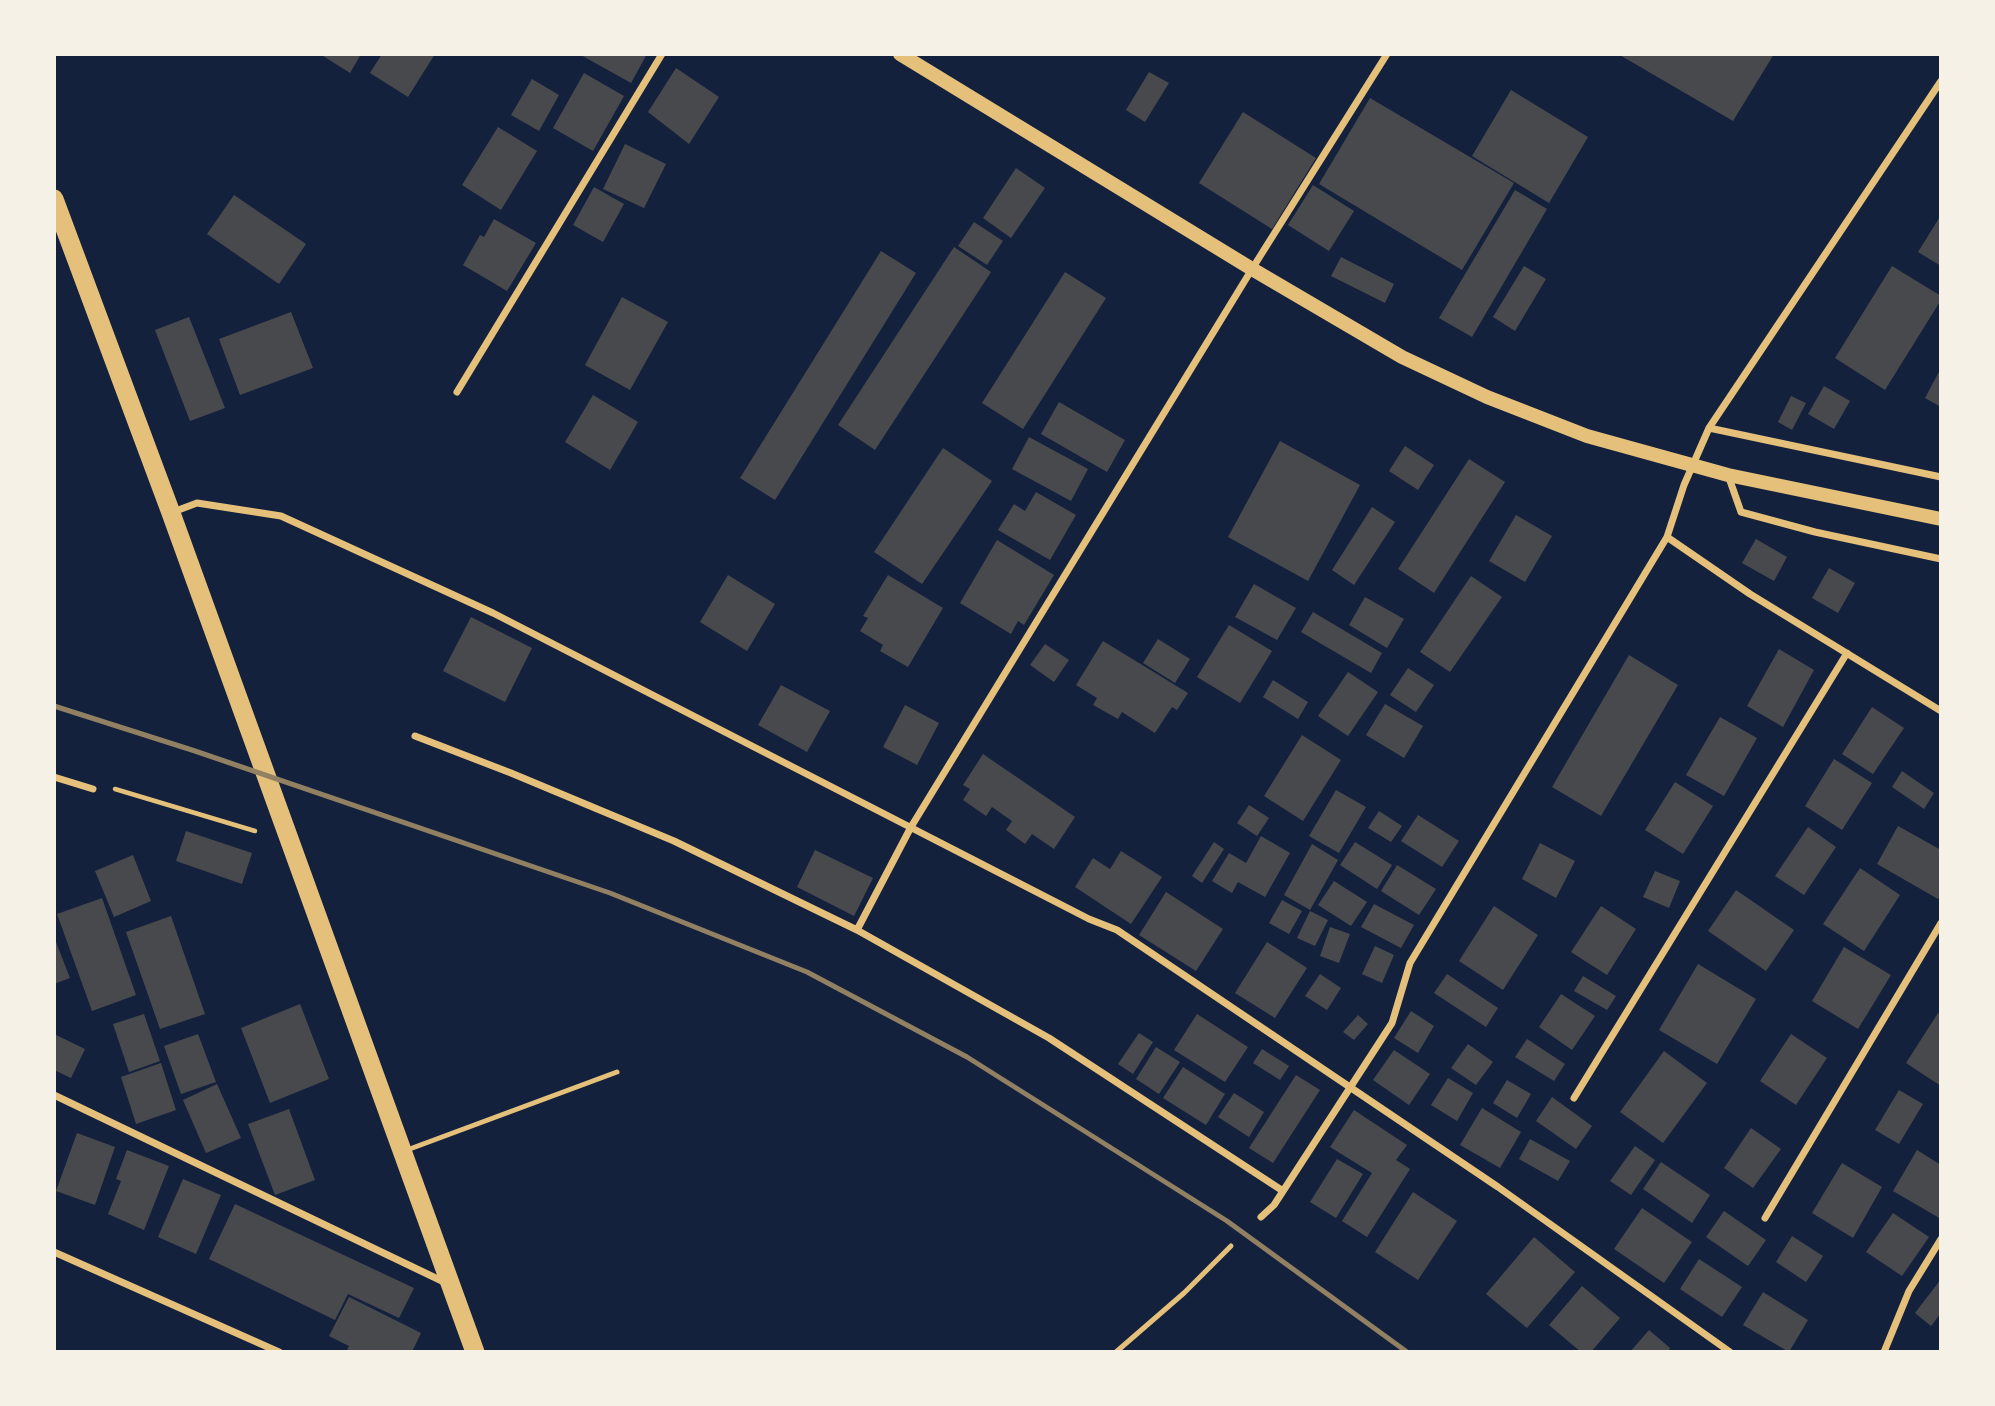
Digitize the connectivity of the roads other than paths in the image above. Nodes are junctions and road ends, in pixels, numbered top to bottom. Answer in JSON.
{"nodes":[{"id":1,"x":662,"y":54,"type":"edge"},
{"id":2,"x":900,"y":54,"type":"edge"},
{"id":3,"x":1387,"y":54,"type":"edge"},
{"id":4,"x":1941,"y":81,"type":"edge"},
{"id":5,"x":54,"y":199,"type":"edge"},
{"id":6,"x":1252,"y":270,"type":"junction"},
{"id":7,"x":457,"y":392,"type":"dead end"},
{"id":8,"x":1709,"y":428,"type":"junction"},
{"id":9,"x":1692,"y":465,"type":"junction"},
{"id":10,"x":1728,"y":475,"type":"junction"},
{"id":11,"x":1941,"y":477,"type":"edge"},
{"id":12,"x":171,"y":513,"type":"junction"},
{"id":13,"x":1941,"y":519,"type":"edge"},
{"id":14,"x":1667,"y":537,"type":"junction"},
{"id":15,"x":1941,"y":559,"type":"edge"},
{"id":16,"x":1847,"y":653,"type":"junction"},
{"id":17,"x":1941,"y":711,"type":"edge"},
{"id":18,"x":415,"y":736,"type":"dead end"},
{"id":19,"x":54,"y":776,"type":"edge"},
{"id":20,"x":93,"y":789,"type":"road end"},
{"id":21,"x":911,"y":827,"type":"junction"},
{"id":22,"x":1941,"y":923,"type":"edge"},
{"id":23,"x":857,"y":930,"type":"junction"},
{"id":24,"x":617,"y":1072,"type":"dead end"},
{"id":25,"x":1349,"y":1088,"type":"junction"},
{"id":26,"x":54,"y":1095,"type":"edge"},
{"id":27,"x":1574,"y":1098,"type":"dead end"},
{"id":28,"x":402,"y":1151,"type":"junction"},
{"id":29,"x":1283,"y":1191,"type":"junction"},
{"id":30,"x":1261,"y":1217,"type":"dead end"},
{"id":31,"x":1765,"y":1218,"type":"dead end"},
{"id":32,"x":1941,"y":1239,"type":"edge"},
{"id":33,"x":1231,"y":1246,"type":"dead end"},
{"id":34,"x":54,"y":1252,"type":"edge"},
{"id":35,"x":451,"y":1285,"type":"junction"},
{"id":36,"x":279,"y":1352,"type":"edge"},
{"id":37,"x":475,"y":1352,"type":"edge"},
{"id":38,"x":1116,"y":1352,"type":"edge"},
{"id":39,"x":1730,"y":1352,"type":"edge"},
{"id":40,"x":1884,"y":1352,"type":"edge"}],
"edges":[{"from":1,"to":7,"type":"street"},
{"from":2,"to":6,"type":"main road"},
{"from":3,"to":6,"type":"street"},
{"from":4,"to":8,"type":"street"},
{"from":5,"to":12,"type":"highway"},
{"from":6,"to":9,"type":"main road"},
{"from":6,"to":21,"type":"street"},
{"from":8,"to":9,"type":"street"},
{"from":8,"to":11,"type":"street"},
{"from":9,"to":10,"type":"main road"},
{"from":9,"to":14,"type":"street"},
{"from":10,"to":13,"type":"main road"},
{"from":10,"to":15,"type":"street"},
{"from":12,"to":21,"type":"street"},
{"from":12,"to":28,"type":"highway"},
{"from":14,"to":16,"type":"street"},
{"from":14,"to":25,"type":"street"},
{"from":16,"to":17,"type":"street"},
{"from":16,"to":27,"type":"street"},
{"from":18,"to":23,"type":"street"},
{"from":19,"to":20,"type":"street"},
{"from":21,"to":23,"type":"street"},
{"from":21,"to":25,"type":"street"},
{"from":22,"to":31,"type":"street"},
{"from":23,"to":29,"type":"street"},
{"from":24,"to":28,"type":"lane"},
{"from":25,"to":29,"type":"street"},
{"from":25,"to":39,"type":"street"},
{"from":26,"to":35,"type":"street"},
{"from":28,"to":35,"type":"highway"},
{"from":29,"to":30,"type":"street"},
{"from":32,"to":40,"type":"street"},
{"from":33,"to":38,"type":"lane"},
{"from":34,"to":36,"type":"street"},
{"from":35,"to":37,"type":"highway"}]}
